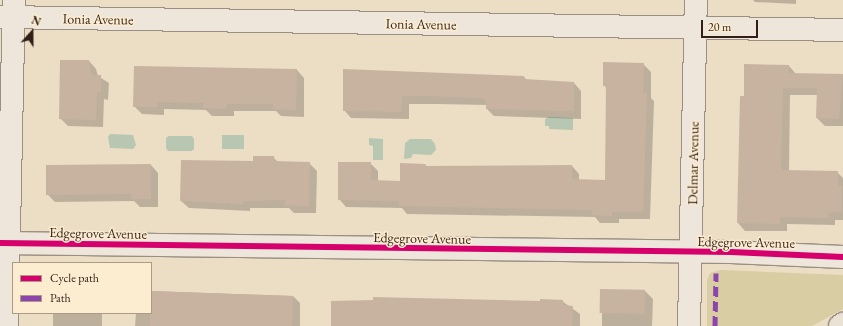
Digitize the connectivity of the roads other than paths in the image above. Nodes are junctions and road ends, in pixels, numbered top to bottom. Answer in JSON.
{"nodes":[{"id":1,"x":696,"y":0,"type":"edge"},
{"id":2,"x":9,"y":11,"type":"edge"},
{"id":3,"x":695,"y":29,"type":"junction"},
{"id":4,"x":843,"y":30,"type":"edge"},
{"id":5,"x":5,"y":244,"type":"edge"},
{"id":6,"x":691,"y":253,"type":"junction"},
{"id":7,"x":843,"y":257,"type":"edge"},
{"id":8,"x":843,"y":324,"type":"edge"},
{"id":9,"x":7,"y":326,"type":"edge"},
{"id":10,"x":689,"y":326,"type":"edge"},
{"id":11,"x":840,"y":326,"type":"edge"}],
"edges":[{"from":1,"to":3,"type":"street","name":"Delmar Avenue"},
{"from":2,"to":3,"type":"street","name":"Ionia Avenue"},
{"from":2,"to":5,"type":"street"},
{"from":3,"to":4,"type":"street","name":"Ionia Avenue"},
{"from":3,"to":6,"type":"street","name":"Delmar Avenue"},
{"from":5,"to":6,"type":"street","name":"Edgegrove Avenue"},
{"from":5,"to":9,"type":"street"},
{"from":6,"to":7,"type":"street","name":"Edgegrove Avenue"},
{"from":6,"to":10,"type":"street","name":"Delmar Avenue"},
{"from":8,"to":11,"type":"main road"}]}
